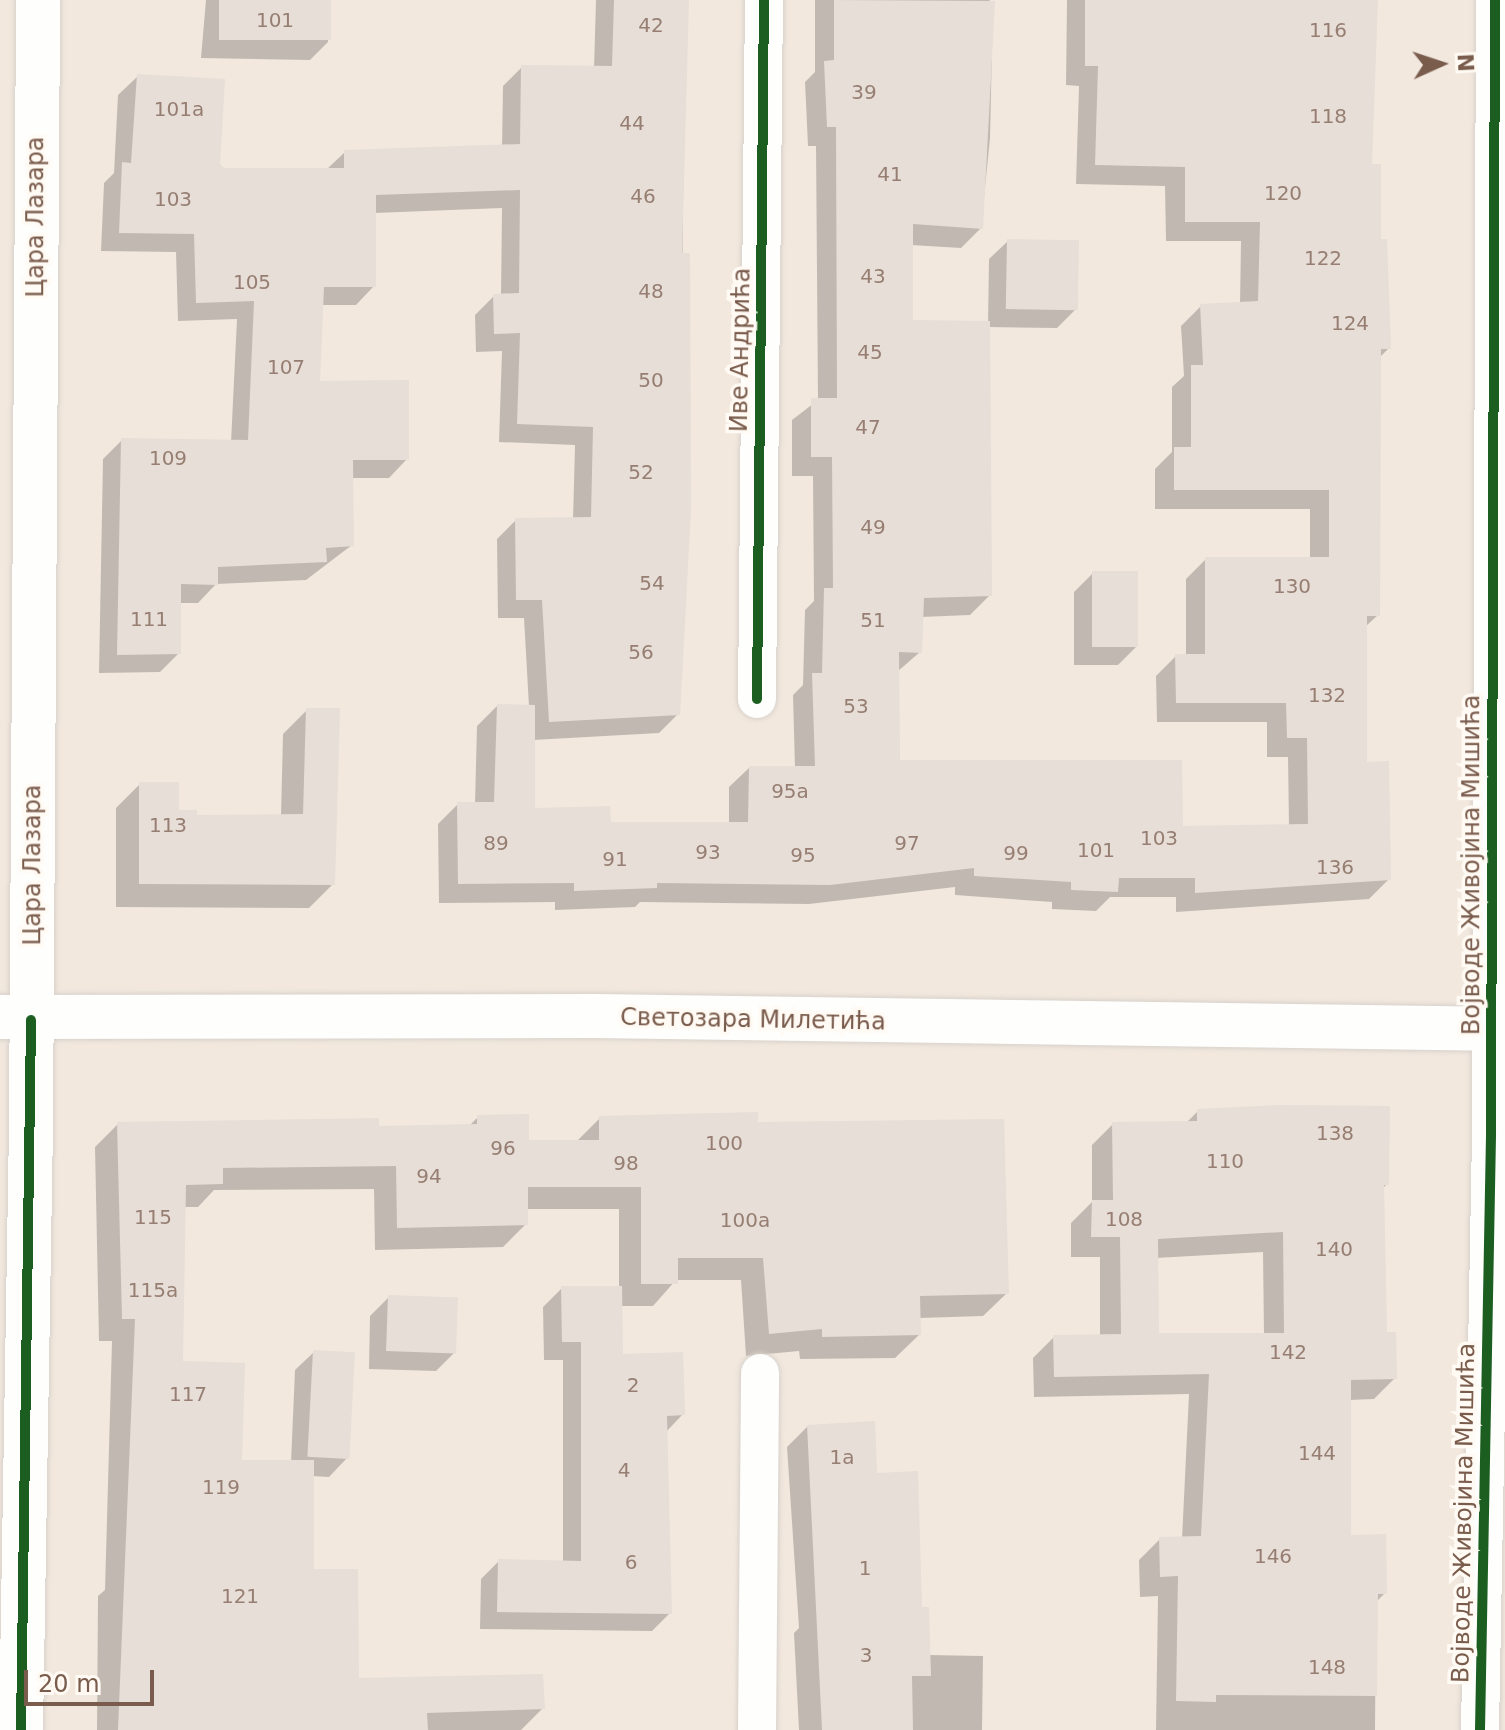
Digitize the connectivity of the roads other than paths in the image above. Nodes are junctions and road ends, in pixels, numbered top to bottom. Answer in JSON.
{"nodes":[{"id":1,"x":38,"y":0,"type":"edge"},
{"id":2,"x":764,"y":0,"type":"edge"},
{"id":3,"x":1495,"y":0,"type":"edge"},
{"id":4,"x":757,"y":699,"type":"dead end"},
{"id":5,"x":16,"y":1018,"type":"edge"},
{"id":6,"x":1498,"y":1030,"type":"edge"},
{"id":7,"x":760,"y":1373,"type":"dead end"},
{"id":8,"x":21,"y":1730,"type":"edge"},
{"id":9,"x":757,"y":1730,"type":"edge"},
{"id":10,"x":1480,"y":1730,"type":"edge"}],
"edges":[{"from":1,"to":5,"type":"main road","name":"Цара Лазара"},
{"from":2,"to":4,"type":"street","name":"Иве Андрића"},
{"from":3,"to":6,"type":"street","name":"Војводе Живојина Мишића"},
{"from":5,"to":6,"type":"main road","name":"Светозара Милетића"},
{"from":5,"to":8,"type":"main road","name":"Цара Лазара"},
{"from":6,"to":10,"type":"street","name":"Војводе Живојина Мишића"},
{"from":7,"to":9,"type":"street"}]}
